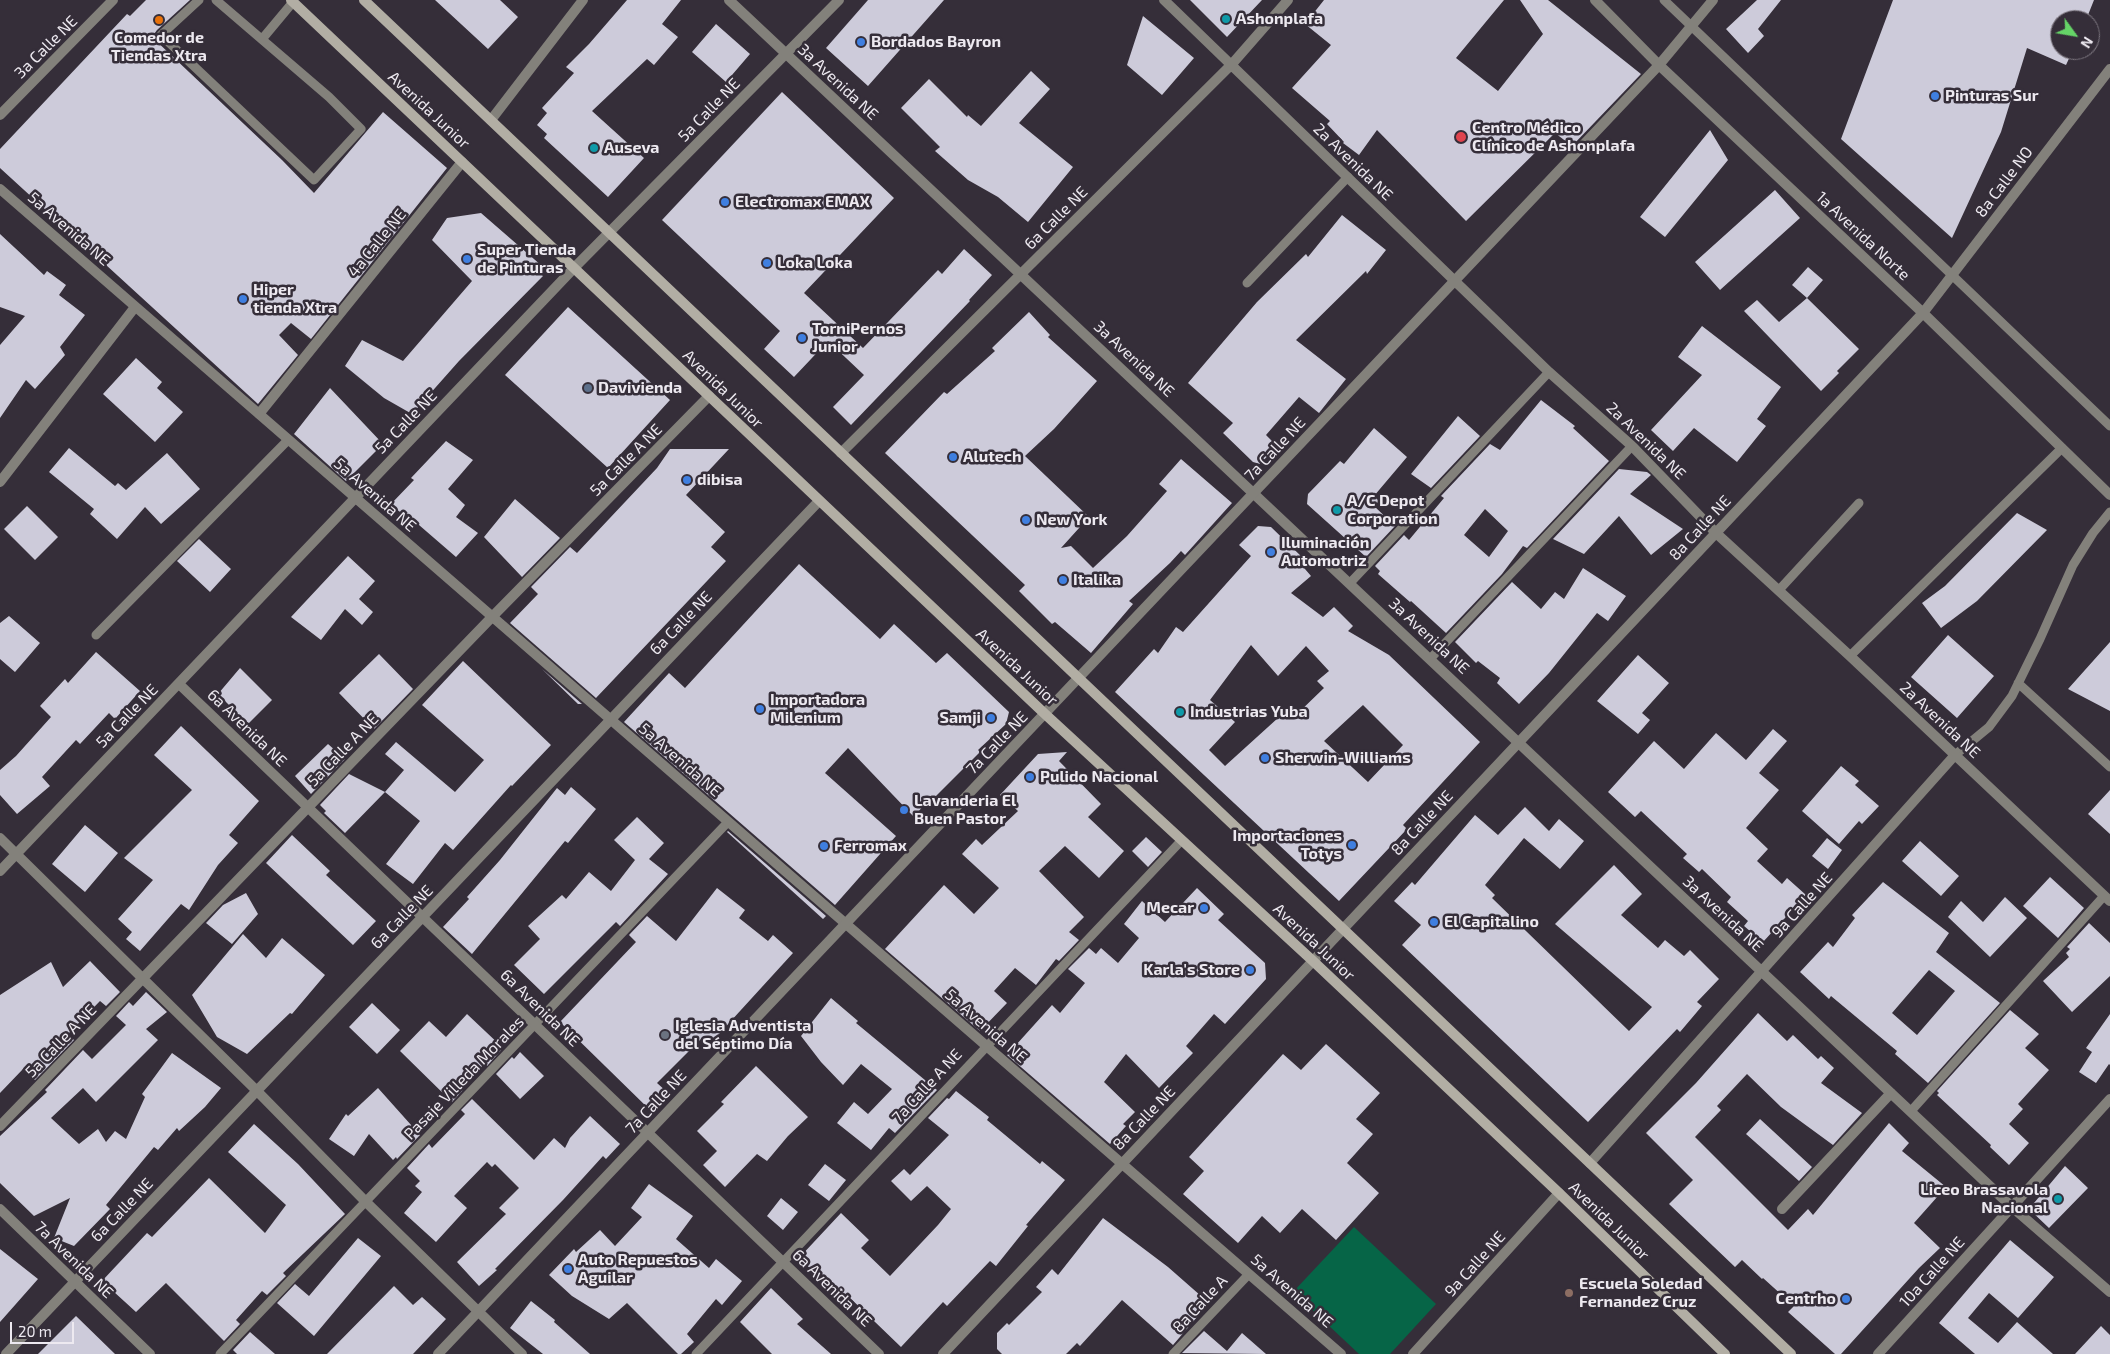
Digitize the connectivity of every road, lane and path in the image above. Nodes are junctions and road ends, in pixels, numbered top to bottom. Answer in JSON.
{"nodes":[{"id":1,"x":113,"y":0,"type":"edge"},
{"id":2,"x":199,"y":0,"type":"edge"},
{"id":3,"x":216,"y":0,"type":"edge"},
{"id":4,"x":364,"y":0,"type":"edge"},
{"id":5,"x":583,"y":0,"type":"edge"},
{"id":6,"x":729,"y":0,"type":"edge"},
{"id":7,"x":839,"y":0,"type":"edge"},
{"id":8,"x":1164,"y":0,"type":"edge"},
{"id":9,"x":1288,"y":0,"type":"edge"},
{"id":10,"x":1595,"y":0,"type":"edge"},
{"id":11,"x":1664,"y":0,"type":"edge"},
{"id":12,"x":1713,"y":0,"type":"edge"},
{"id":13,"x":292,"y":1,"type":"edge"},
{"id":14,"x":1692,"y":26,"type":"junction"},
{"id":15,"x":263,"y":38,"type":"junction"},
{"id":16,"x":786,"y":53,"type":"junction"},
{"id":17,"x":1232,"y":64,"type":"junction"},
{"id":18,"x":1659,"y":65,"type":"junction"},
{"id":19,"x":2110,"y":69,"type":"edge"},
{"id":20,"x":0,"y":115,"type":"edge"},
{"id":21,"x":491,"y":120,"type":"junction"},
{"id":22,"x":462,"y":162,"type":"junction"},
{"id":23,"x":1348,"y":177,"type":"junction"},
{"id":24,"x":0,"y":190,"type":"edge"},
{"id":25,"x":610,"y":233,"type":"junction"},
{"id":26,"x":574,"y":268,"type":"junction"},
{"id":27,"x":1022,"y":274,"type":"junction"},
{"id":28,"x":1952,"y":274,"type":"junction"},
{"id":29,"x":1454,"y":282,"type":"junction"},
{"id":30,"x":1247,"y":283,"type":"dead end"},
{"id":31,"x":135,"y":307,"type":"junction"},
{"id":32,"x":1923,"y":313,"type":"junction"},
{"id":33,"x":1549,"y":372,"type":"junction"},
{"id":34,"x":709,"y":396,"type":"junction"},
{"id":35,"x":259,"y":414,"type":"junction"},
{"id":36,"x":2110,"y":426,"type":"edge"},
{"id":37,"x":288,"y":440,"type":"junction"},
{"id":38,"x":1632,"y":446,"type":"junction"},
{"id":39,"x":2062,"y":448,"type":"junction"},
{"id":40,"x":841,"y":453,"type":"junction"},
{"id":41,"x":0,"y":482,"type":"edge"},
{"id":42,"x":1254,"y":493,"type":"junction"},
{"id":43,"x":2110,"y":495,"type":"edge"},
{"id":44,"x":355,"y":497,"type":"junction"},
{"id":45,"x":820,"y":501,"type":"junction"},
{"id":46,"x":1859,"y":503,"type":"dead end"},
{"id":47,"x":2110,"y":512,"type":"edge"},
{"id":48,"x":1716,"y":532,"type":"junction"},
{"id":49,"x":1350,"y":583,"type":"junction"},
{"id":50,"x":1779,"y":590,"type":"junction"},
{"id":51,"x":492,"y":617,"type":"junction"},
{"id":52,"x":96,"y":635,"type":"dead end"},
{"id":53,"x":1850,"y":656,"type":"junction"},
{"id":54,"x":1430,"y":658,"type":"junction"},
{"id":55,"x":1079,"y":678,"type":"junction"},
{"id":56,"x":2018,"y":683,"type":"junction"},
{"id":57,"x":179,"y":684,"type":"junction"},
{"id":58,"x":1044,"y":714,"type":"junction"},
{"id":59,"x":610,"y":719,"type":"junction"},
{"id":60,"x":1519,"y":742,"type":"junction"},
{"id":61,"x":1955,"y":755,"type":"junction"},
{"id":62,"x":2110,"y":767,"type":"edge"},
{"id":63,"x":309,"y":808,"type":"junction"},
{"id":64,"x":728,"y":822,"type":"junction"},
{"id":65,"x":0,"y":838,"type":"edge"},
{"id":66,"x":1181,"y":840,"type":"junction"},
{"id":67,"x":16,"y":854,"type":"junction"},
{"id":68,"x":0,"y":871,"type":"edge"},
{"id":69,"x":2107,"y":898,"type":"edge"},
{"id":70,"x":423,"y":917,"type":"junction"},
{"id":71,"x":845,"y":923,"type":"junction"},
{"id":72,"x":1343,"y":929,"type":"junction"},
{"id":73,"x":1313,"y":961,"type":"junction"},
{"id":74,"x":1763,"y":972,"type":"junction"},
{"id":75,"x":142,"y":979,"type":"junction"},
{"id":76,"x":536,"y":1025,"type":"junction"},
{"id":77,"x":986,"y":1045,"type":"junction"},
{"id":78,"x":257,"y":1091,"type":"junction"},
{"id":79,"x":1891,"y":1093,"type":"junction"},
{"id":80,"x":2110,"y":1099,"type":"edge"},
{"id":81,"x":1911,"y":1111,"type":"junction"},
{"id":82,"x":0,"y":1126,"type":"edge"},
{"id":83,"x":648,"y":1133,"type":"junction"},
{"id":84,"x":1122,"y":1163,"type":"junction"},
{"id":85,"x":1590,"y":1164,"type":"junction"},
{"id":86,"x":1559,"y":1193,"type":"junction"},
{"id":87,"x":366,"y":1202,"type":"junction"},
{"id":88,"x":2012,"y":1206,"type":"junction"},
{"id":89,"x":0,"y":1209,"type":"edge"},
{"id":90,"x":1782,"y":1209,"type":"dead end"},
{"id":91,"x":783,"y":1262,"type":"junction"},
{"id":92,"x":1249,"y":1274,"type":"junction"},
{"id":93,"x":75,"y":1282,"type":"junction"},
{"id":94,"x":2110,"y":1292,"type":"edge"},
{"id":95,"x":478,"y":1312,"type":"junction"},
{"id":96,"x":6,"y":1354,"type":"edge"},
{"id":97,"x":150,"y":1354,"type":"edge"},
{"id":98,"x":220,"y":1354,"type":"edge"},
{"id":99,"x":438,"y":1354,"type":"edge"},
{"id":100,"x":522,"y":1354,"type":"edge"},
{"id":101,"x":696,"y":1354,"type":"edge"},
{"id":102,"x":879,"y":1354,"type":"edge"},
{"id":103,"x":944,"y":1354,"type":"edge"},
{"id":104,"x":1173,"y":1354,"type":"edge"},
{"id":105,"x":1341,"y":1354,"type":"edge"},
{"id":106,"x":1412,"y":1354,"type":"edge"},
{"id":107,"x":1725,"y":1354,"type":"edge"},
{"id":108,"x":1791,"y":1354,"type":"edge"},
{"id":109,"x":1878,"y":1354,"type":"edge"}],
"edges":[{"from":1,"to":20,"type":"street","name":"3a Calle NE"},
{"from":2,"to":15,"type":"lane"},
{"from":3,"to":15,"type":"lane"},
{"from":4,"to":21,"type":"main road","name":"Avenida Junior"},
{"from":5,"to":21,"type":"street"},
{"from":6,"to":16,"type":"street","name":"3a Avenida NE"},
{"from":7,"to":16,"type":"street","name":"5a Calle NE"},
{"from":8,"to":17,"type":"street","name":"2a Avenida NE"},
{"from":9,"to":17,"type":"street","name":"6a Calle NE"},
{"from":10,"to":18,"type":"street","name":"1a Avenida Norte"},
{"from":11,"to":14,"type":"lane"},
{"from":12,"to":14,"type":"street","name":"7a Calle NE"},
{"from":13,"to":15,"type":"lane"},
{"from":13,"to":22,"type":"main road","name":"Avenida Junior"},
{"from":14,"to":18,"type":"street","name":"7a Calle NE"},
{"from":14,"to":28,"type":"lane"},
{"from":16,"to":25,"type":"street","name":"5a Calle NE"},
{"from":16,"to":27,"type":"street","name":"3a Avenida NE"},
{"from":17,"to":23,"type":"street","name":"2a Avenida NE"},
{"from":17,"to":27,"type":"street","name":"6a Calle NE"},
{"from":18,"to":29,"type":"street","name":"7a Calle NE"},
{"from":18,"to":32,"type":"street","name":"1a Avenida Norte"},
{"from":19,"to":28,"type":"street","name":"8a Calle NO"},
{"from":21,"to":25,"type":"main road","name":"Avenida Junior"},
{"from":22,"to":26,"type":"main road","name":"Avenida Junior"},
{"from":22,"to":35,"type":"street","name":"4a Calle NE"},
{"from":23,"to":29,"type":"street","name":"2a Avenida NE"},
{"from":23,"to":30,"type":"lane"},
{"from":24,"to":31,"type":"street","name":"5a Avenida NE"},
{"from":25,"to":26,"type":"street","name":"5a Calle NE"},
{"from":25,"to":40,"type":"main road","name":"Avenida Junior"},
{"from":26,"to":34,"type":"main road","name":"Avenida Junior"},
{"from":26,"to":44,"type":"street","name":"5a Calle NE"},
{"from":27,"to":40,"type":"street","name":"6a Calle NE"},
{"from":27,"to":42,"type":"street","name":"3a Avenida NE"},
{"from":28,"to":32,"type":"street","name":"8a Calle NO"},
{"from":28,"to":36,"type":"lane"},
{"from":29,"to":33,"type":"street","name":"2a Avenida NE"},
{"from":29,"to":42,"type":"street","name":"7a Calle NE"},
{"from":31,"to":35,"type":"street","name":"5a Avenida NE"},
{"from":31,"to":41,"type":"street"},
{"from":32,"to":39,"type":"street","name":"1a Avenida Norte"},
{"from":32,"to":48,"type":"street","name":"8a Calle NE"},
{"from":33,"to":38,"type":"street","name":"2a Avenida NE"},
{"from":33,"to":49,"type":"lane"},
{"from":34,"to":45,"type":"main road","name":"Avenida Junior"},
{"from":34,"to":51,"type":"street","name":"5a Calle A NE"},
{"from":35,"to":37,"type":"street","name":"5a Avenida NE"},
{"from":37,"to":44,"type":"street","name":"5a Avenida NE"},
{"from":37,"to":52,"type":"lane"},
{"from":38,"to":48,"type":"street","name":"2a Avenida NE"},
{"from":38,"to":54,"type":"lane"},
{"from":39,"to":43,"type":"street","name":"1a Avenida Norte"},
{"from":39,"to":53,"type":"lane"},
{"from":40,"to":55,"type":"main road","name":"Avenida Junior"},
{"from":42,"to":49,"type":"street","name":"3a Avenida NE"},
{"from":42,"to":55,"type":"street","name":"7a Calle NE"},
{"from":44,"to":51,"type":"street","name":"5a Avenida NE"},
{"from":44,"to":57,"type":"street","name":"5a Calle NE"},
{"from":45,"to":58,"type":"main road","name":"Avenida Junior"},
{"from":45,"to":59,"type":"street","name":"6a Calle NE"},
{"from":46,"to":50,"type":"lane"},
{"from":47,"to":56,"type":"lane"},
{"from":48,"to":50,"type":"street","name":"2a Avenida NE"},
{"from":48,"to":60,"type":"street","name":"8a Calle NE"},
{"from":49,"to":54,"type":"street","name":"3a Avenida NE"},
{"from":50,"to":53,"type":"street","name":"2a Avenida NE"},
{"from":51,"to":59,"type":"street","name":"5a Avenida NE"},
{"from":51,"to":63,"type":"street","name":"5a Calle A NE"},
{"from":53,"to":61,"type":"street","name":"2a Avenida NE"},
{"from":54,"to":60,"type":"street","name":"3a Avenida NE"},
{"from":55,"to":58,"type":"street","name":"7a Calle NE"},
{"from":55,"to":72,"type":"main road","name":"Avenida Junior"},
{"from":56,"to":61,"type":"lane"},
{"from":56,"to":62,"type":"lane"},
{"from":57,"to":63,"type":"street","name":"6a Avenida NE"},
{"from":57,"to":67,"type":"street","name":"5a Calle NE"},
{"from":58,"to":66,"type":"main road","name":"Avenida Junior"},
{"from":58,"to":71,"type":"street","name":"7a Calle NE"},
{"from":59,"to":64,"type":"street","name":"5a Avenida NE"},
{"from":59,"to":70,"type":"street","name":"6a Calle NE"},
{"from":60,"to":72,"type":"street","name":"8a Calle NE"},
{"from":60,"to":74,"type":"street","name":"3a Avenida NE"},
{"from":61,"to":69,"type":"street","name":"2a Avenida NE"},
{"from":61,"to":74,"type":"street","name":"9a Calle NE"},
{"from":63,"to":70,"type":"street","name":"6a Avenida NE"},
{"from":63,"to":75,"type":"street","name":"5a Calle A NE"},
{"from":64,"to":71,"type":"street","name":"5a Avenida NE"},
{"from":64,"to":76,"type":"lane","name":"Pasaje Villeda Morales"},
{"from":65,"to":67,"type":"street"},
{"from":66,"to":73,"type":"main road","name":"Avenida Junior"},
{"from":66,"to":77,"type":"lane","name":"7a Calle A NE"},
{"from":67,"to":68,"type":"street","name":"5a Calle NE"},
{"from":67,"to":75,"type":"street"},
{"from":69,"to":81,"type":"lane"},
{"from":70,"to":76,"type":"street","name":"6a Avenida NE"},
{"from":70,"to":78,"type":"street","name":"6a Calle NE"},
{"from":71,"to":77,"type":"street","name":"5a Avenida NE"},
{"from":71,"to":83,"type":"street","name":"7a Calle NE"},
{"from":72,"to":73,"type":"street","name":"8a Calle NE"},
{"from":72,"to":85,"type":"main road","name":"Avenida Junior"},
{"from":73,"to":84,"type":"street","name":"8a Calle NE"},
{"from":73,"to":86,"type":"main road","name":"Avenida Junior"},
{"from":74,"to":79,"type":"street","name":"3a Avenida NE"},
{"from":74,"to":85,"type":"street","name":"9a Calle NE"},
{"from":75,"to":78,"type":"street"},
{"from":75,"to":82,"type":"street","name":"5a Calle A NE"},
{"from":76,"to":83,"type":"street","name":"6a Avenida NE"},
{"from":76,"to":87,"type":"lane","name":"Pasaje Villeda Morales"},
{"from":77,"to":84,"type":"street","name":"5a Avenida NE"},
{"from":77,"to":91,"type":"lane","name":"7a Calle A NE"},
{"from":78,"to":87,"type":"street"},
{"from":78,"to":93,"type":"street","name":"6a Calle NE"},
{"from":79,"to":81,"type":"street","name":"3a Avenida NE"},
{"from":79,"to":90,"type":"street"},
{"from":80,"to":88,"type":"street","name":"10a Calle NE"},
{"from":81,"to":88,"type":"street","name":"3a Avenida NE"},
{"from":83,"to":91,"type":"street","name":"6a Avenida NE"},
{"from":83,"to":95,"type":"street","name":"7a Calle NE"},
{"from":84,"to":92,"type":"street","name":"5a Avenida NE"},
{"from":84,"to":103,"type":"street","name":"8a Calle NE"},
{"from":85,"to":108,"type":"main road","name":"Avenida Junior"},
{"from":86,"to":106,"type":"street","name":"9a Calle NE"},
{"from":86,"to":107,"type":"main road","name":"Avenida Junior"},
{"from":87,"to":95,"type":"street"},
{"from":87,"to":98,"type":"lane","name":"Pasaje Villeda Morales"},
{"from":88,"to":94,"type":"street","name":"3a Avenida NE"},
{"from":88,"to":109,"type":"street","name":"10a Calle NE"},
{"from":89,"to":93,"type":"street","name":"7a Avenida NE"},
{"from":91,"to":101,"type":"lane","name":"7a Calle A NE"},
{"from":91,"to":102,"type":"street","name":"6a Avenida NE"},
{"from":92,"to":104,"type":"lane","name":"8a Calle A"},
{"from":92,"to":105,"type":"street","name":"5a Avenida NE"},
{"from":93,"to":96,"type":"street","name":"6a Calle NE"},
{"from":93,"to":97,"type":"street","name":"7a Avenida NE"},
{"from":95,"to":99,"type":"street","name":"7a Calle NE"},
{"from":95,"to":100,"type":"street"}]}
